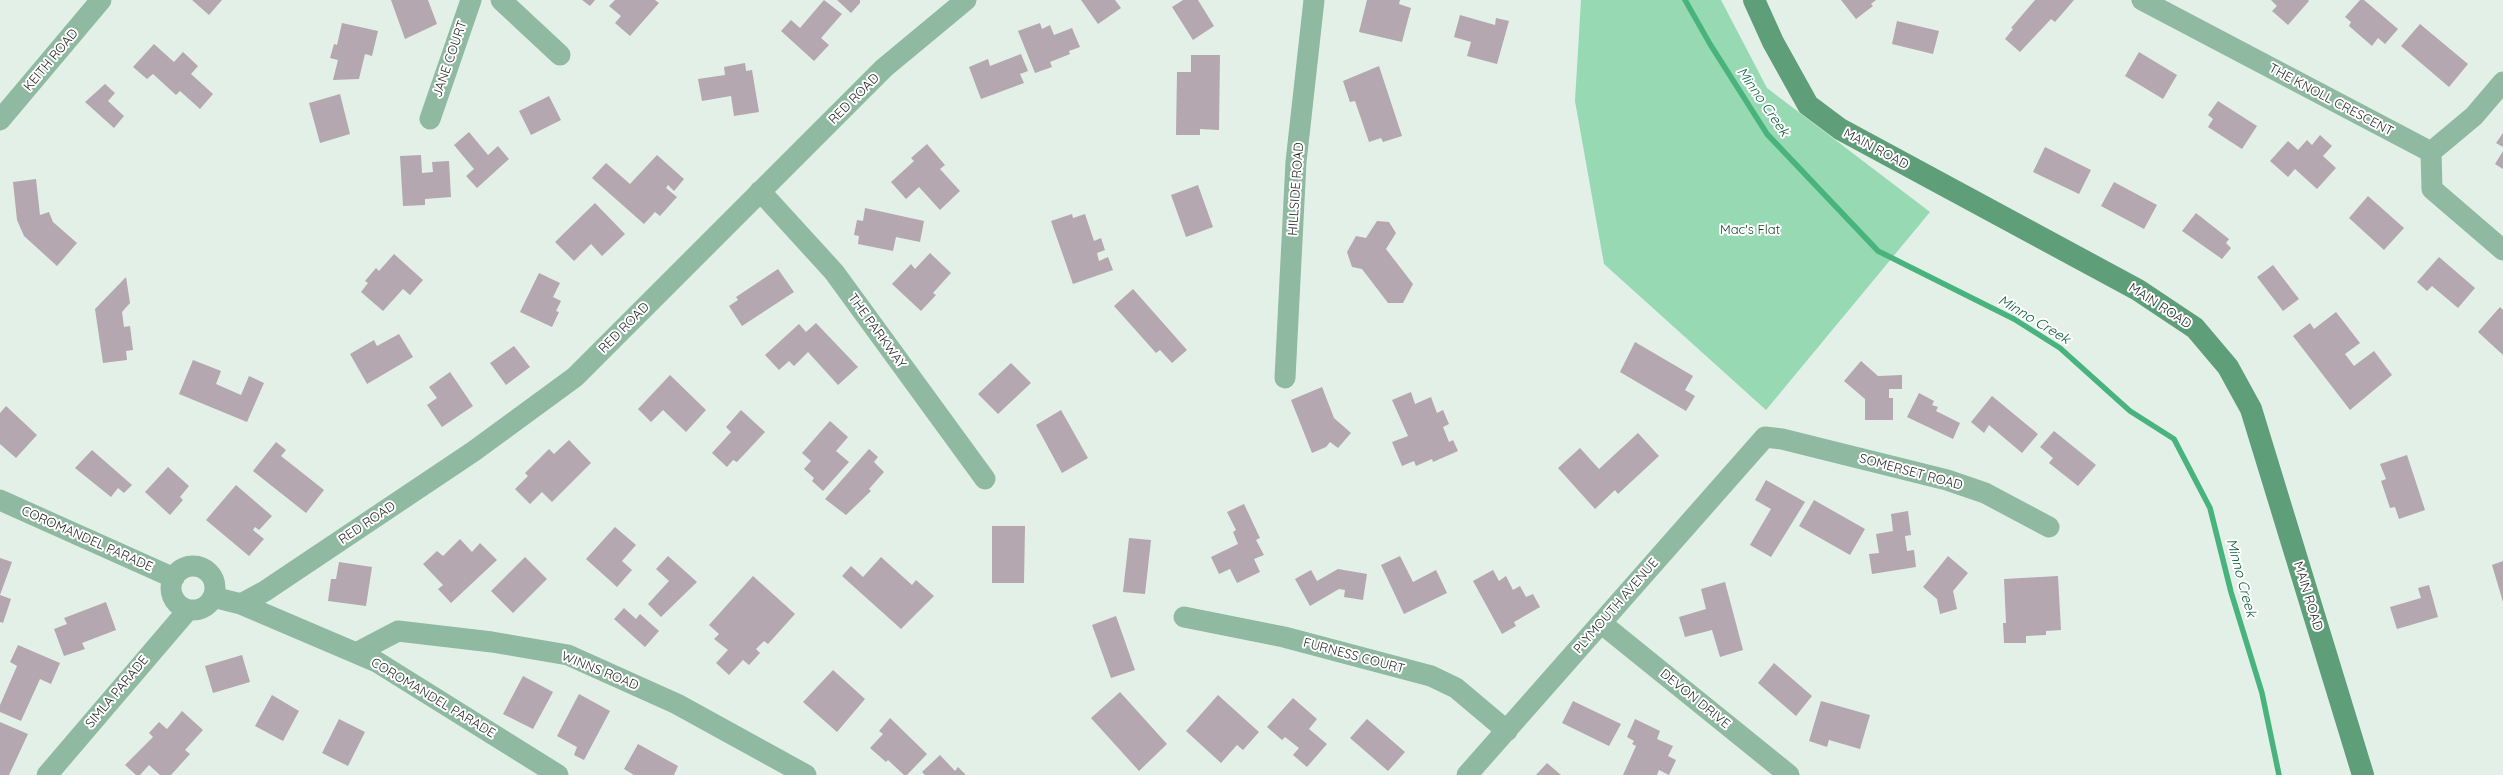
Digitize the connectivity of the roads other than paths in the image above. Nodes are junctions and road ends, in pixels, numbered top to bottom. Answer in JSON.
{"nodes":[{"id":1,"x":101,"y":0,"type":"edge"},
{"id":2,"x":471,"y":0,"type":"edge"},
{"id":3,"x":501,"y":0,"type":"edge"},
{"id":4,"x":966,"y":0,"type":"edge"},
{"id":5,"x":1314,"y":0,"type":"edge"},
{"id":6,"x":1754,"y":0,"type":"edge"},
{"id":7,"x":2142,"y":0,"type":"edge"},
{"id":8,"x":560,"y":55,"type":"dead end"},
{"id":9,"x":2503,"y":82,"type":"edge"},
{"id":10,"x":430,"y":119,"type":"dead end"},
{"id":11,"x":0,"y":120,"type":"edge"},
{"id":12,"x":2431,"y":152,"type":"junction"},
{"id":13,"x":760,"y":191,"type":"junction"},
{"id":14,"x":2503,"y":250,"type":"edge"},
{"id":15,"x":1286,"y":378,"type":"dead end"},
{"id":16,"x":1765,"y":437,"type":"joint"},
{"id":17,"x":985,"y":479,"type":"dead end"},
{"id":18,"x":0,"y":500,"type":"edge"},
{"id":19,"x":2049,"y":527,"type":"dead end"},
{"id":20,"x":174,"y":578,"type":"junction"},
{"id":21,"x":213,"y":597,"type":"junction"},
{"id":22,"x":241,"y":604,"type":"junction"},
{"id":23,"x":188,"y":610,"type":"junction"},
{"id":24,"x":1184,"y":617,"type":"dead end"},
{"id":25,"x":1601,"y":623,"type":"junction"},
{"id":26,"x":381,"y":639,"type":"junction"},
{"id":27,"x":356,"y":653,"type":"junction"},
{"id":28,"x":377,"y":662,"type":"junction"},
{"id":29,"x":1506,"y":731,"type":"junction"},
{"id":30,"x":47,"y":775,"type":"edge"},
{"id":31,"x":558,"y":775,"type":"edge"},
{"id":32,"x":806,"y":775,"type":"edge"},
{"id":33,"x":1468,"y":775,"type":"edge"},
{"id":34,"x":1789,"y":775,"type":"edge"},
{"id":35,"x":2363,"y":775,"type":"edge"}],
"edges":[{"from":1,"to":11,"type":"street","name":"KEITH ROAD"},
{"from":2,"to":10,"type":"street","name":"JANE COURT"},
{"from":3,"to":8,"type":"street"},
{"from":4,"to":13,"type":"street","name":"RED ROAD"},
{"from":5,"to":15,"type":"street","name":"HILLSIDE ROAD"},
{"from":6,"to":35,"type":"main road","name":"MAIN ROAD"},
{"from":7,"to":12,"type":"street","name":"THE KNOLL CRESCENT"},
{"from":9,"to":12,"type":"street"},
{"from":12,"to":14,"type":"street"},
{"from":13,"to":17,"type":"street","name":"THE PARKWAY"},
{"from":13,"to":22,"type":"street","name":"RED ROAD"},
{"from":16,"to":19,"type":"street","name":"SOMERSET ROAD"},
{"from":16,"to":25,"type":"street","name":"PLYMOUTH AVENUE"},
{"from":18,"to":20,"type":"street","name":"COROMANDEL PARADE"},
{"from":20,"to":21,"type":"street"},
{"from":20,"to":23,"type":"street"},
{"from":21,"to":22,"type":"street","name":"COROMANDEL PARADE"},
{"from":21,"to":23,"type":"street"},
{"from":22,"to":27,"type":"street","name":"COROMANDEL PARADE"},
{"from":23,"to":30,"type":"street","name":"SIMLA PARADE"},
{"from":24,"to":29,"type":"street","name":"FURNESS COURT"},
{"from":25,"to":29,"type":"street","name":"PLYMOUTH AVENUE"},
{"from":25,"to":34,"type":"street","name":"DEVON DRIVE"},
{"from":26,"to":27,"type":"street","name":"WINNS ROAD"},
{"from":26,"to":28,"type":"street"},
{"from":26,"to":32,"type":"street","name":"WINNS ROAD"},
{"from":27,"to":28,"type":"street","name":"COROMANDEL PARADE"},
{"from":28,"to":31,"type":"street","name":"COROMANDEL PARADE"},
{"from":29,"to":33,"type":"street","name":"PLYMOUTH AVENUE"}]}
